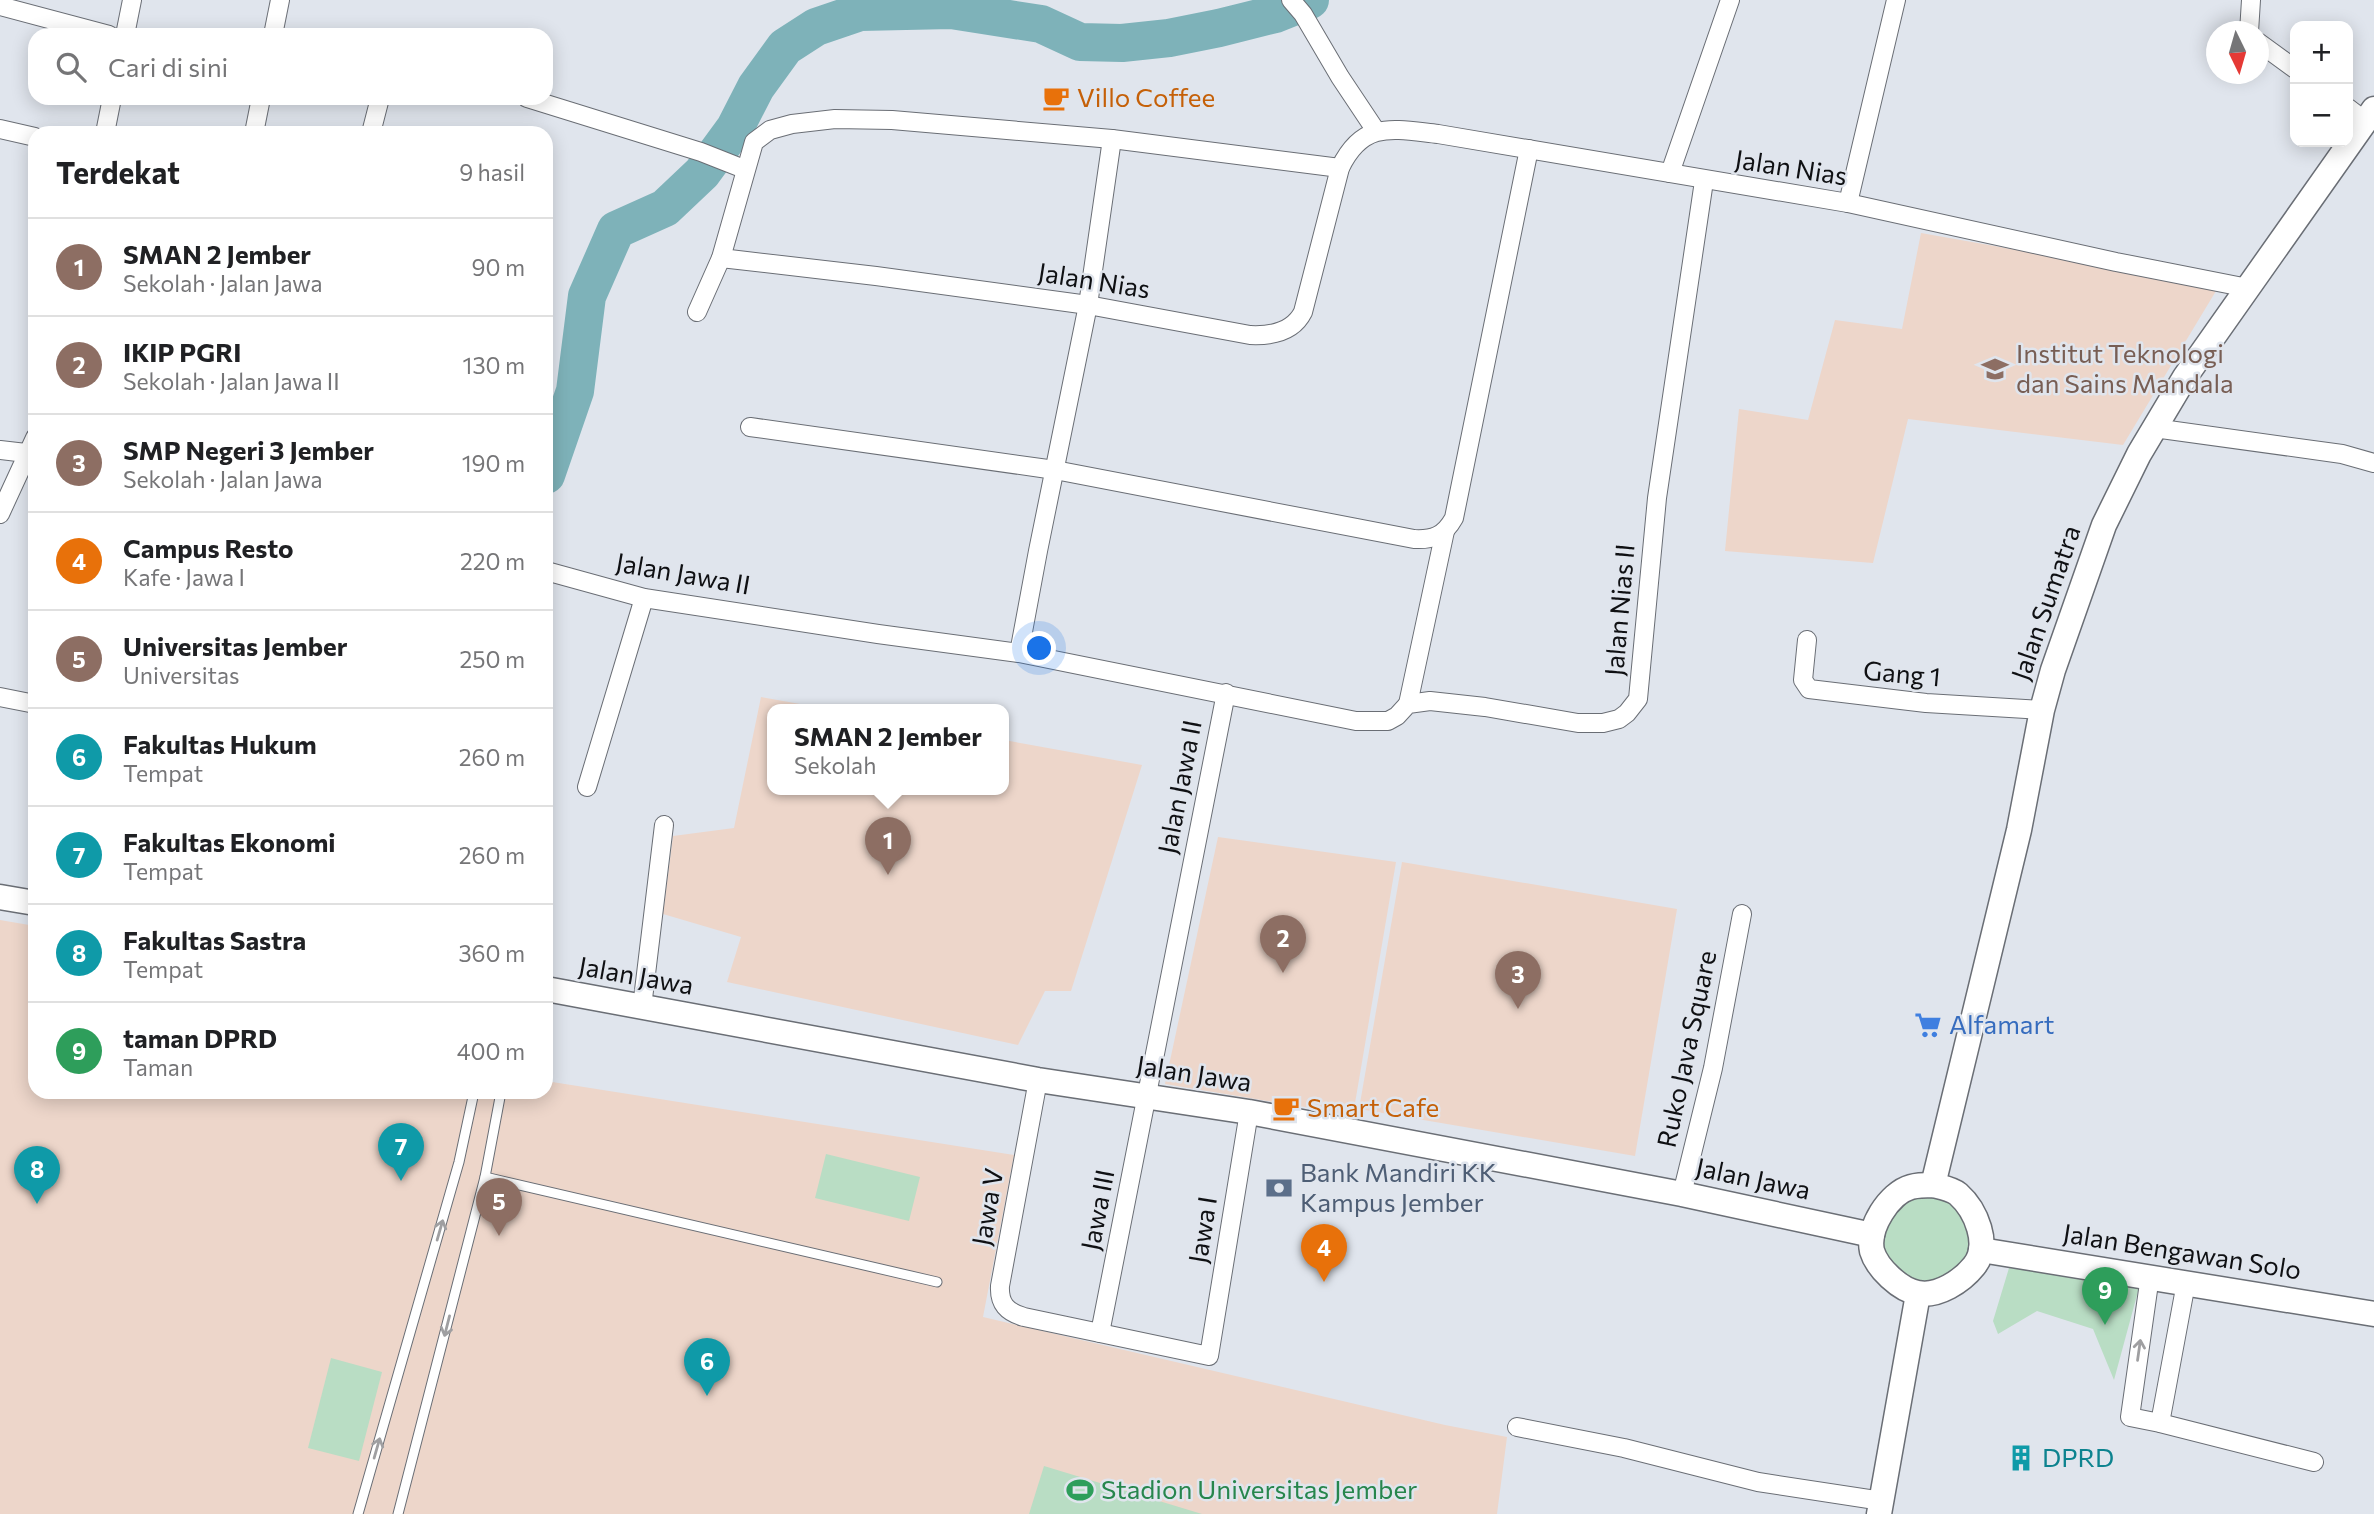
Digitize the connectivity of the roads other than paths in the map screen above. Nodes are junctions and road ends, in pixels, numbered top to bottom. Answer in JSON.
{"nodes":[{"id":1,"x":132,"y":0,"type":"edge"},
{"id":2,"x":280,"y":0,"type":"edge"},
{"id":3,"x":1291,"y":0,"type":"edge"},
{"id":4,"x":1730,"y":0,"type":"edge"},
{"id":5,"x":1896,"y":0,"type":"edge"},
{"id":6,"x":2251,"y":0,"type":"edge"},
{"id":7,"x":0,"y":6,"type":"edge"},
{"id":8,"x":2250,"y":21,"type":"edge"},
{"id":9,"x":83,"y":28,"type":"edge"},
{"id":10,"x":126,"y":28,"type":"edge"},
{"id":11,"x":274,"y":28,"type":"edge"},
{"id":12,"x":2269,"y":50,"type":"edge"},
{"id":13,"x":2290,"y":65,"type":"edge"},
{"id":14,"x":111,"y":105,"type":"edge"},
{"id":15,"x":260,"y":105,"type":"edge"},
{"id":16,"x":378,"y":105,"type":"edge"},
{"id":17,"x":550,"y":105,"type":"edge"},
{"id":18,"x":2362,"y":113,"type":"edge"},
{"id":19,"x":106,"y":126,"type":"edge"},
{"id":20,"x":255,"y":126,"type":"edge"},
{"id":21,"x":373,"y":126,"type":"edge"},
{"id":22,"x":0,"y":129,"type":"edge"},
{"id":23,"x":1377,"y":131,"type":"junction"},
{"id":24,"x":28,"y":135,"type":"edge"},
{"id":25,"x":1112,"y":139,"type":"junction"},
{"id":26,"x":1529,"y":149,"type":"junction"},
{"id":27,"x":1340,"y":168,"type":"junction"},
{"id":28,"x":744,"y":169,"type":"junction"},
{"id":29,"x":1670,"y":173,"type":"junction"},
{"id":30,"x":1704,"y":181,"type":"junction"},
{"id":31,"x":1848,"y":203,"type":"junction"},
{"id":32,"x":720,"y":258,"type":"junction"},
{"id":33,"x":2248,"y":288,"type":"junction"},
{"id":34,"x":1088,"y":305,"type":"junction"},
{"id":35,"x":697,"y":312,"type":"dead end"},
{"id":36,"x":750,"y":427,"type":"dead end"},
{"id":37,"x":2154,"y":428,"type":"junction"},
{"id":38,"x":0,"y":450,"type":"edge"},
{"id":39,"x":28,"y":450,"type":"edge"},
{"id":40,"x":26,"y":453,"type":"junction"},
{"id":41,"x":2374,"y":463,"type":"edge"},
{"id":42,"x":1055,"y":470,"type":"junction"},
{"id":43,"x":0,"y":513,"type":"edge"},
{"id":44,"x":1445,"y":531,"type":"junction"},
{"id":45,"x":553,"y":574,"type":"edge"},
{"id":46,"x":644,"y":598,"type":"junction"},
{"id":47,"x":1807,"y":640,"type":"dead end"},
{"id":48,"x":1020,"y":653,"type":"junction"},
{"id":49,"x":1226,"y":693,"type":"junction"},
{"id":50,"x":0,"y":697,"type":"edge"},
{"id":51,"x":28,"y":703,"type":"edge"},
{"id":52,"x":1408,"y":704,"type":"junction"},
{"id":53,"x":2042,"y":710,"type":"junction"},
{"id":54,"x":587,"y":787,"type":"dead end"},
{"id":55,"x":664,"y":825,"type":"dead end"},
{"id":56,"x":0,"y":897,"type":"edge"},
{"id":57,"x":28,"y":902,"type":"edge"},
{"id":58,"x":1742,"y":914,"type":"dead end"},
{"id":59,"x":553,"y":990,"type":"edge"},
{"id":60,"x":642,"y":1007,"type":"junction"},
{"id":61,"x":1038,"y":1080,"type":"junction"},
{"id":62,"x":1147,"y":1097,"type":"junction"},
{"id":63,"x":472,"y":1099,"type":"edge"},
{"id":64,"x":500,"y":1099,"type":"edge"},
{"id":65,"x":1249,"y":1112,"type":"junction"},
{"id":66,"x":485,"y":1177,"type":"junction"},
{"id":67,"x":1933,"y":1185,"type":"junction"},
{"id":68,"x":1682,"y":1194,"type":"junction"},
{"id":69,"x":1872,"y":1235,"type":"junction"},
{"id":70,"x":1981,"y":1250,"type":"junction"},
{"id":71,"x":2150,"y":1276,"type":"junction"},
{"id":72,"x":937,"y":1282,"type":"dead end"},
{"id":73,"x":2186,"y":1283,"type":"junction"},
{"id":74,"x":1918,"y":1294,"type":"junction"},
{"id":75,"x":2374,"y":1314,"type":"edge"},
{"id":76,"x":1100,"y":1333,"type":"junction"},
{"id":77,"x":1209,"y":1356,"type":"joint"},
{"id":78,"x":2160,"y":1423,"type":"junction"},
{"id":79,"x":1517,"y":1427,"type":"dead end"},
{"id":80,"x":2314,"y":1462,"type":"dead end"},
{"id":81,"x":1881,"y":1508,"type":"edge"},
{"id":82,"x":358,"y":1514,"type":"edge"},
{"id":83,"x":398,"y":1514,"type":"edge"}],
"edges":[{"from":1,"to":10,"type":"street"},
{"from":2,"to":11,"type":"street"},
{"from":3,"to":23,"type":"street"},
{"from":4,"to":29,"type":"street"},
{"from":5,"to":31,"type":"street"},
{"from":6,"to":8,"type":"street"},
{"from":7,"to":9,"type":"street"},
{"from":12,"to":13,"type":"street"},
{"from":14,"to":19,"type":"street"},
{"from":15,"to":20,"type":"street"},
{"from":16,"to":21,"type":"street"},
{"from":17,"to":28,"type":"street"},
{"from":18,"to":33,"type":"main road","name":"Jalan Sumatra"},
{"from":22,"to":24,"type":"street"},
{"from":23,"to":26,"type":"street","name":"Jalan Nias"},
{"from":23,"to":27,"type":"street","name":"Jalan Nias"},
{"from":25,"to":27,"type":"street"},
{"from":25,"to":28,"type":"street"},
{"from":25,"to":34,"type":"street"},
{"from":26,"to":29,"type":"street","name":"Jalan Nias"},
{"from":26,"to":44,"type":"street"},
{"from":27,"to":34,"type":"street","name":"Jalan Nias"},
{"from":28,"to":32,"type":"street"},
{"from":29,"to":30,"type":"street","name":"Jalan Nias"},
{"from":30,"to":31,"type":"street","name":"Jalan Nias"},
{"from":30,"to":52,"type":"street","name":"Jalan Nias II"},
{"from":31,"to":33,"type":"street","name":"Jalan Nias"},
{"from":32,"to":34,"type":"street","name":"Jalan Nias"},
{"from":32,"to":35,"type":"street"},
{"from":33,"to":37,"type":"main road","name":"Jalan Sumatra"},
{"from":34,"to":42,"type":"street"},
{"from":36,"to":42,"type":"street"},
{"from":37,"to":41,"type":"street"},
{"from":37,"to":53,"type":"main road","name":"Jalan Sumatra"},
{"from":38,"to":40,"type":"street"},
{"from":39,"to":40,"type":"street"},
{"from":40,"to":43,"type":"street"},
{"from":42,"to":44,"type":"street"},
{"from":42,"to":48,"type":"street"},
{"from":44,"to":52,"type":"street"},
{"from":45,"to":46,"type":"street","name":"Jalan Jawa II"},
{"from":46,"to":48,"type":"street","name":"Jalan Jawa II"},
{"from":46,"to":54,"type":"street"},
{"from":47,"to":53,"type":"street","name":"Gang 1"},
{"from":48,"to":49,"type":"street","name":"Jalan Jawa II"},
{"from":49,"to":52,"type":"street","name":"Jalan Nias II"},
{"from":49,"to":62,"type":"street","name":"Jalan Jawa II"},
{"from":50,"to":51,"type":"street"},
{"from":53,"to":67,"type":"main road","name":"Jalan Sumatra"},
{"from":55,"to":60,"type":"street"},
{"from":56,"to":57,"type":"main road"},
{"from":58,"to":68,"type":"street","name":"Ruko Java Square"},
{"from":59,"to":60,"type":"main road","name":"Jalan Jawa"},
{"from":60,"to":61,"type":"main road","name":"Jalan Jawa"},
{"from":61,"to":62,"type":"main road","name":"Jalan Jawa"},
{"from":61,"to":76,"type":"street","name":"Jawa V"},
{"from":62,"to":65,"type":"main road","name":"Jalan Jawa"},
{"from":62,"to":76,"type":"street","name":"Jawa III"},
{"from":82,"to":63,"type":"lane","one_way":true},
{"from":64,"to":66,"type":"lane"},
{"from":65,"to":68,"type":"main road","name":"Jalan Jawa"},
{"from":65,"to":77,"type":"street","name":"Jawa I"},
{"from":66,"to":72,"type":"lane"},
{"from":66,"to":83,"type":"lane","one_way":true},
{"from":67,"to":69,"type":"main road"},
{"from":67,"to":70,"type":"main road"},
{"from":68,"to":69,"type":"main road","name":"Jalan Jawa"},
{"from":69,"to":74,"type":"main road"},
{"from":70,"to":71,"type":"main road","name":"Jalan Bengawan Solo"},
{"from":70,"to":74,"type":"main road"},
{"from":71,"to":73,"type":"main road","name":"Jalan Bengawan Solo"},
{"from":78,"to":71,"type":"street","one_way":true},
{"from":73,"to":75,"type":"main road","name":"Jalan Bengawan Solo"},
{"from":73,"to":78,"type":"street"},
{"from":74,"to":81,"type":"main road"},
{"from":76,"to":77,"type":"street","name":"Jawa V"},
{"from":78,"to":80,"type":"street"},
{"from":79,"to":81,"type":"street"}]}
